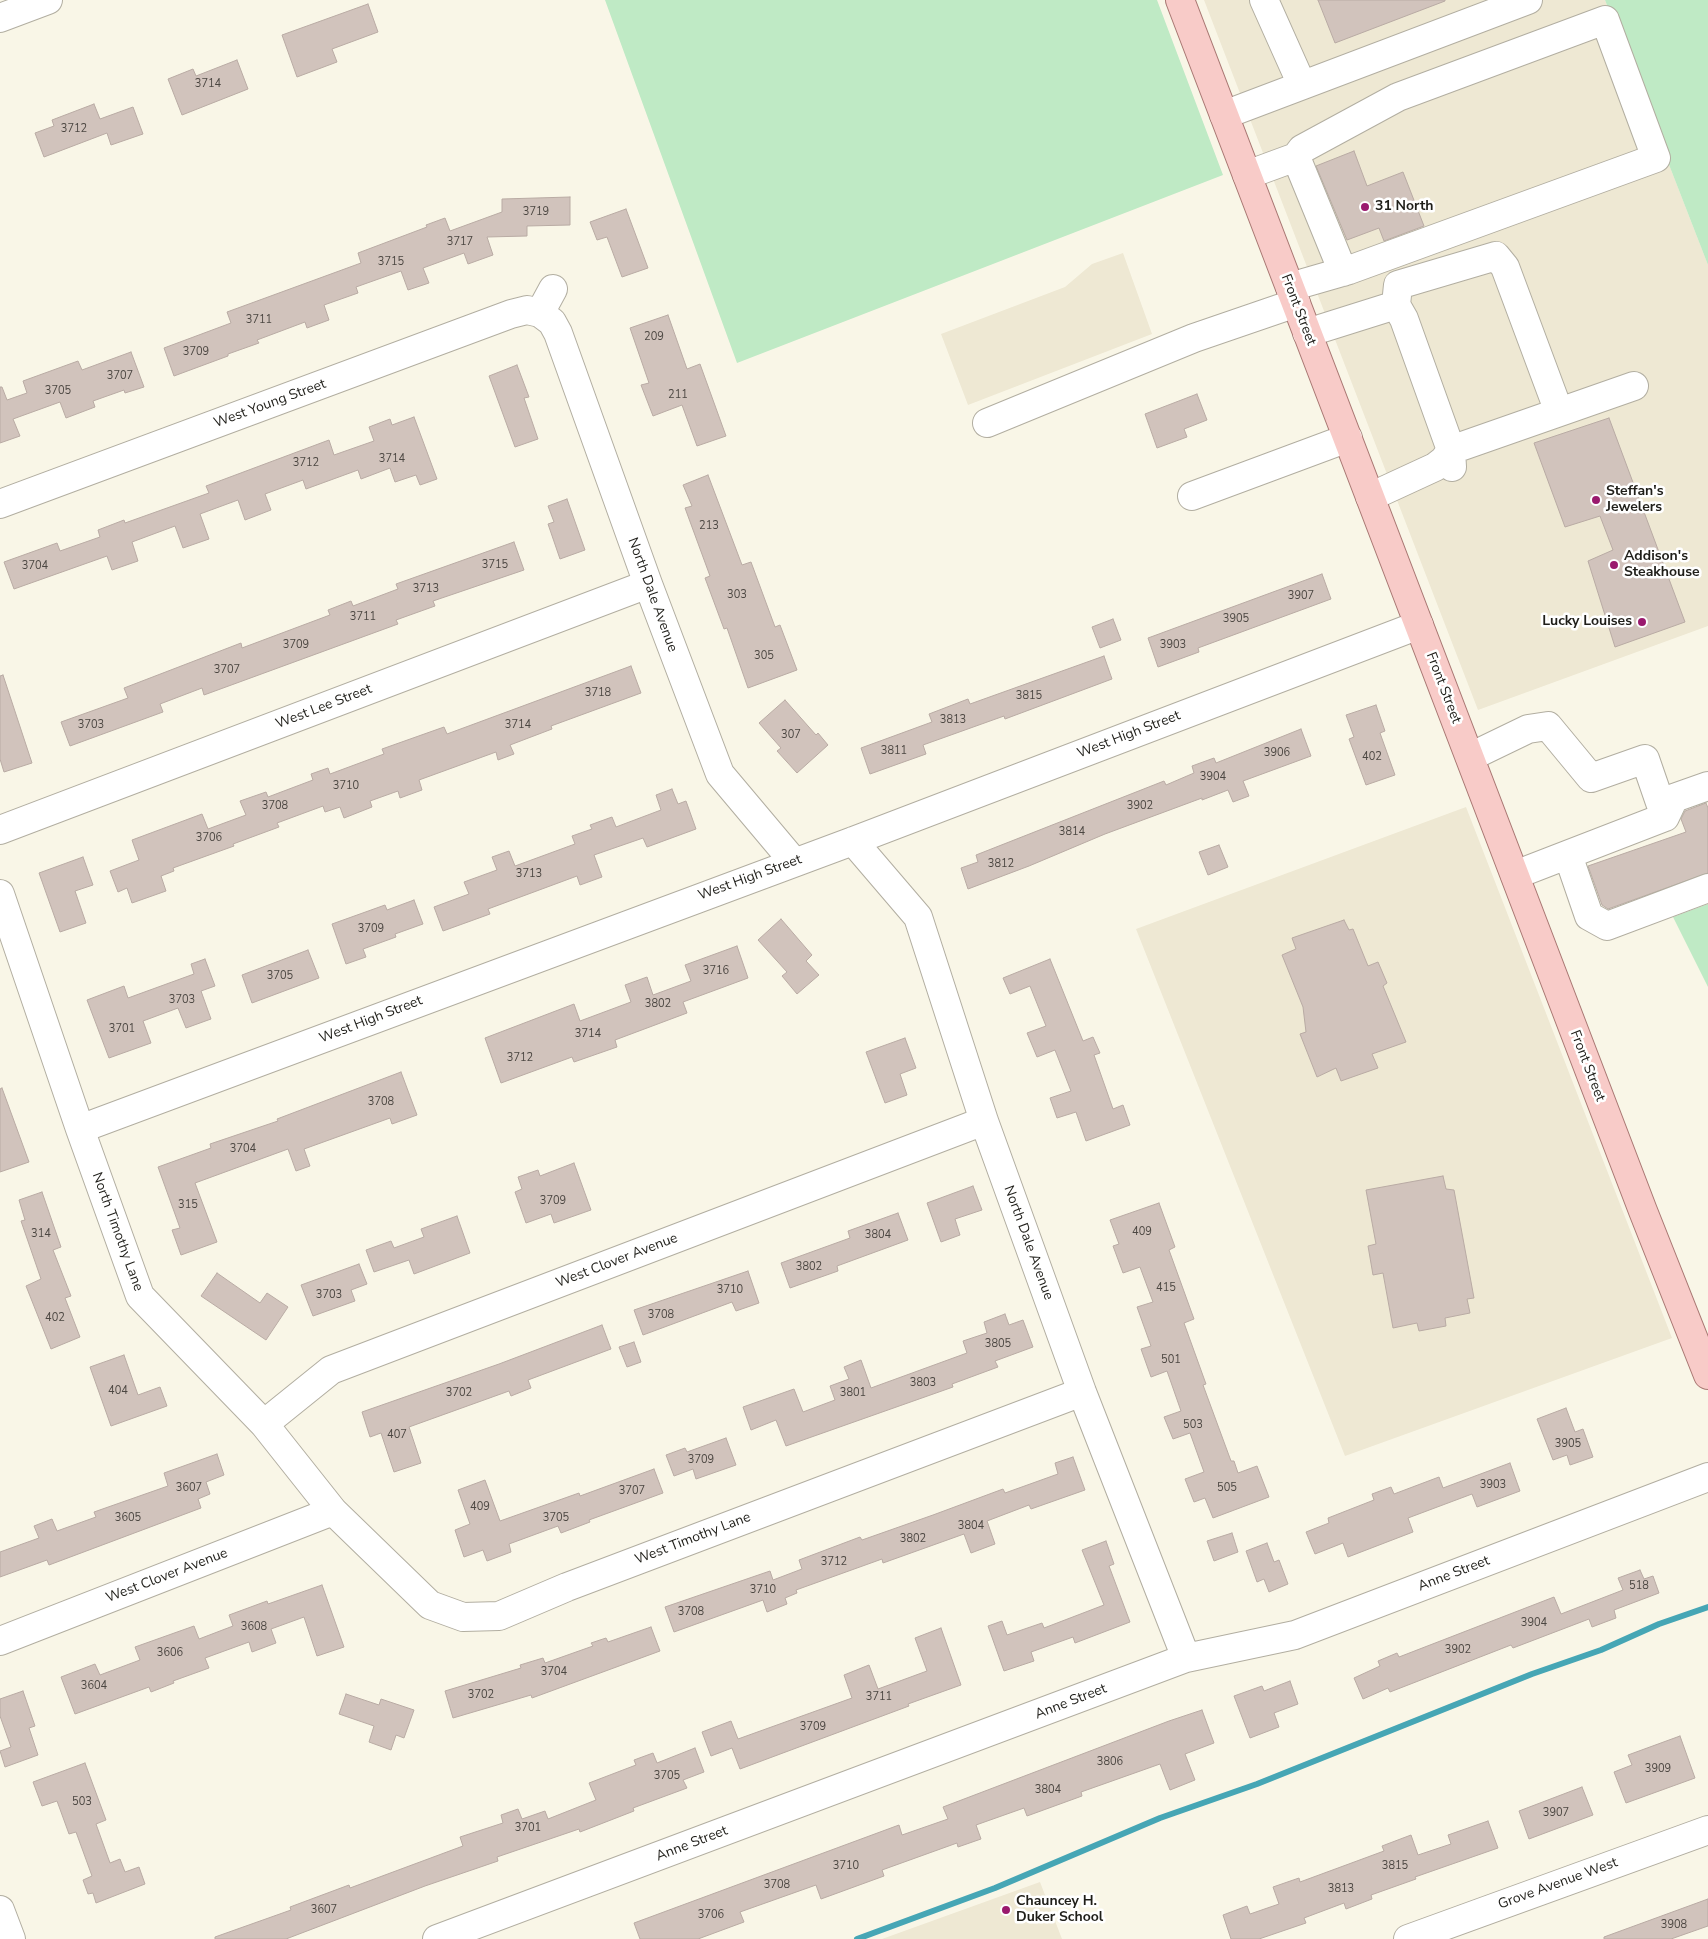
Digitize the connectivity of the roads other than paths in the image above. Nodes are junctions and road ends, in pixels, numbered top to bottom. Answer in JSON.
{"nodes":[{"id":1,"x":48,"y":0,"type":"edge"},
{"id":2,"x":1180,"y":0,"type":"edge"},
{"id":3,"x":1264,"y":0,"type":"edge"},
{"id":4,"x":1528,"y":0,"type":"edge"},
{"id":5,"x":0,"y":18,"type":"edge"},
{"id":6,"x":1302,"y":85,"type":"junction"},
{"id":7,"x":1224,"y":115,"type":"junction"},
{"id":8,"x":1296,"y":157,"type":"junction"},
{"id":9,"x":1247,"y":176,"type":"junction"},
{"id":10,"x":1343,"y":272,"type":"junction"},
{"id":11,"x":1293,"y":295,"type":"junction"},
{"id":12,"x":546,"y":301,"type":"joint"},
{"id":13,"x":1396,"y":305,"type":"junction"},
{"id":14,"x":1307,"y":333,"type":"junction"},
{"id":15,"x":1634,"y":386,"type":"dead end"},
{"id":16,"x":1559,"y":412,"type":"junction"},
{"id":17,"x":988,"y":423,"type":"dead end"},
{"id":18,"x":1348,"y":438,"type":"junction"},
{"id":19,"x":1452,"y":459,"type":"junction"},
{"id":20,"x":1192,"y":496,"type":"dead end"},
{"id":21,"x":1370,"y":497,"type":"junction"},
{"id":22,"x":0,"y":504,"type":"edge"},
{"id":23,"x":648,"y":584,"type":"junction"},
{"id":24,"x":1419,"y":625,"type":"junction"},
{"id":25,"x":1470,"y":757,"type":"junction"},
{"id":26,"x":1708,"y":786,"type":"edge"},
{"id":27,"x":1664,"y":817,"type":"junction"},
{"id":28,"x":0,"y":830,"type":"edge"},
{"id":29,"x":853,"y":841,"type":"junction"},
{"id":30,"x":1568,"y":855,"type":"junction"},
{"id":31,"x":794,"y":862,"type":"junction"},
{"id":32,"x":1514,"y":875,"type":"junction"},
{"id":33,"x":1708,"y":888,"type":"edge"},
{"id":34,"x":0,"y":894,"type":"edge"},
{"id":35,"x":984,"y":1121,"type":"junction"},
{"id":36,"x":80,"y":1129,"type":"junction"},
{"id":37,"x":1708,"y":1375,"type":"edge"},
{"id":38,"x":1082,"y":1392,"type":"junction"},
{"id":39,"x":264,"y":1424,"type":"junction"},
{"id":40,"x":1708,"y":1477,"type":"edge"},
{"id":41,"x":333,"y":1511,"type":"junction"},
{"id":42,"x":0,"y":1641,"type":"edge"},
{"id":43,"x":1186,"y":1658,"type":"junction"},
{"id":44,"x":1708,"y":1830,"type":"edge"},
{"id":45,"x":0,"y":1910,"type":"edge"},
{"id":46,"x":11,"y":1939,"type":"edge"},
{"id":47,"x":437,"y":1939,"type":"edge"},
{"id":48,"x":1408,"y":1939,"type":"edge"}],
"edges":[{"from":1,"to":5,"type":"street"},
{"from":2,"to":7,"type":"main road","name":"Front Street"},
{"from":3,"to":6,"type":"street"},
{"from":4,"to":6,"type":"street"},
{"from":6,"to":7,"type":"street"},
{"from":7,"to":9,"type":"main road","name":"Front Street"},
{"from":8,"to":9,"type":"street"},
{"from":8,"to":10,"type":"street"},
{"from":8,"to":10,"type":"street"},
{"from":9,"to":11,"type":"main road","name":"Front Street"},
{"from":10,"to":11,"type":"street"},
{"from":11,"to":14,"type":"main road","name":"Front Street"},
{"from":11,"to":17,"type":"street"},
{"from":12,"to":22,"type":"street","name":"West Young Street"},
{"from":12,"to":23,"type":"street","name":"North Dale Avenue"},
{"from":13,"to":14,"type":"street"},
{"from":13,"to":16,"type":"street"},
{"from":13,"to":19,"type":"street"},
{"from":14,"to":18,"type":"main road","name":"Front Street"},
{"from":15,"to":16,"type":"street"},
{"from":16,"to":19,"type":"street"},
{"from":18,"to":20,"type":"street"},
{"from":18,"to":21,"type":"main road","name":"Front Street"},
{"from":19,"to":21,"type":"street"},
{"from":21,"to":24,"type":"main road","name":"Front Street"},
{"from":23,"to":28,"type":"street","name":"West Lee Street"},
{"from":23,"to":31,"type":"street","name":"North Dale Avenue"},
{"from":24,"to":25,"type":"main road","name":"Front Street"},
{"from":24,"to":29,"type":"street","name":"West High Street"},
{"from":25,"to":27,"type":"street"},
{"from":25,"to":32,"type":"main road","name":"Front Street"},
{"from":26,"to":27,"type":"street"},
{"from":27,"to":30,"type":"street"},
{"from":29,"to":31,"type":"street","name":"West High Street"},
{"from":29,"to":35,"type":"street","name":"North Dale Avenue"},
{"from":30,"to":32,"type":"street"},
{"from":30,"to":33,"type":"street"},
{"from":31,"to":36,"type":"street","name":"West High Street"},
{"from":32,"to":37,"type":"main road","name":"Front Street"},
{"from":34,"to":36,"type":"street","name":"North Timothy Lane"},
{"from":35,"to":38,"type":"street","name":"North Dale Avenue"},
{"from":35,"to":39,"type":"street","name":"West Clover Avenue"},
{"from":36,"to":39,"type":"street","name":"North Timothy Lane"},
{"from":38,"to":41,"type":"street","name":"West Timothy Lane"},
{"from":38,"to":43,"type":"street","name":"North Dale Avenue"},
{"from":39,"to":41,"type":"street","name":"North Timothy Lane"},
{"from":40,"to":43,"type":"street","name":"Anne Street"},
{"from":41,"to":42,"type":"street","name":"West Clover Avenue"},
{"from":43,"to":47,"type":"street","name":"Anne Street"},
{"from":44,"to":48,"type":"street","name":"Grove Avenue West"},
{"from":45,"to":46,"type":"street"}]}
